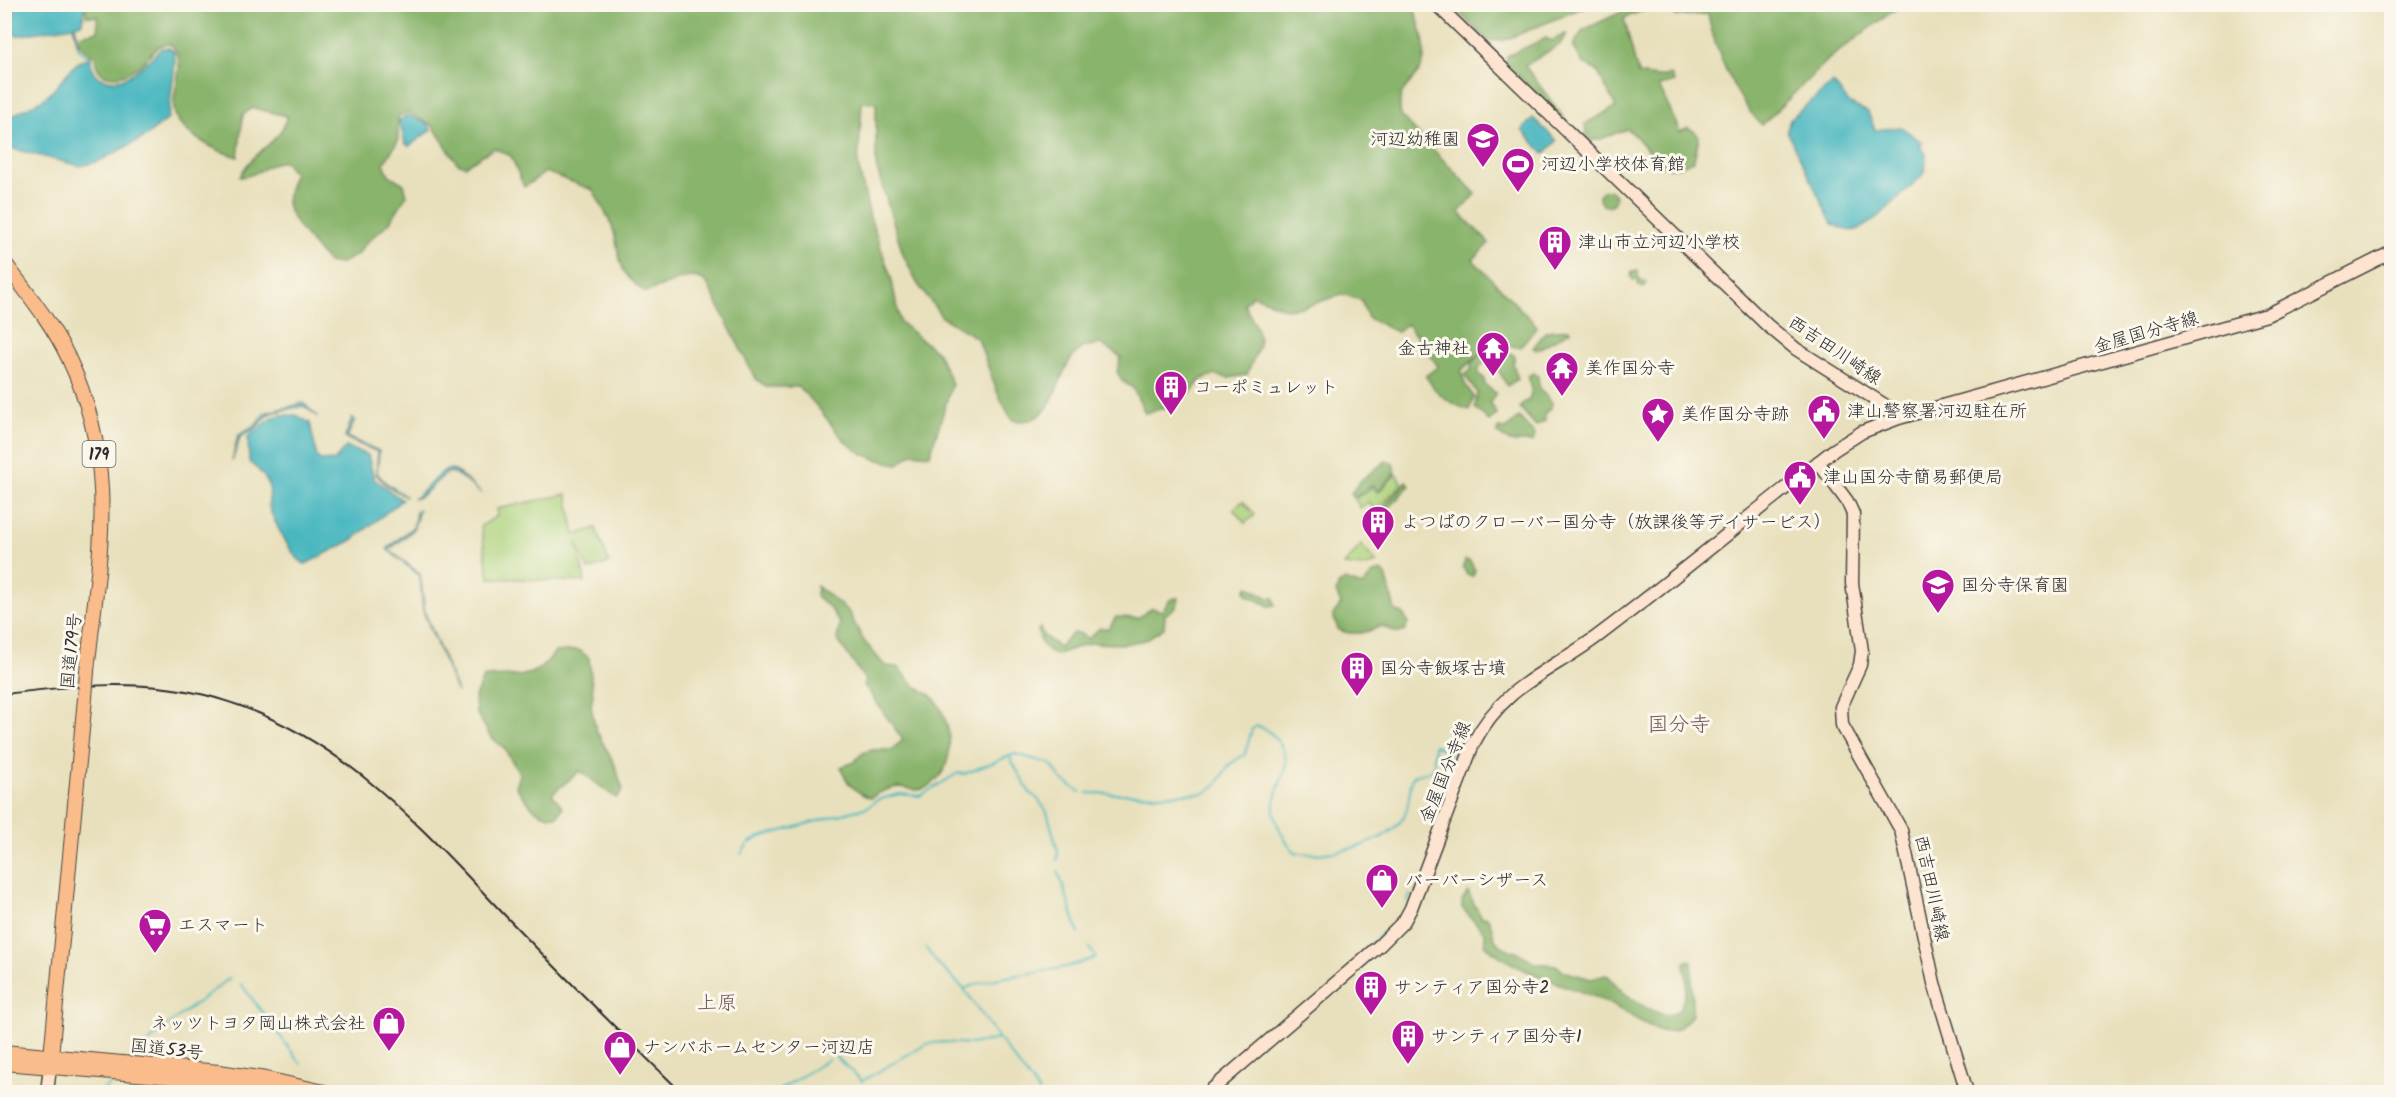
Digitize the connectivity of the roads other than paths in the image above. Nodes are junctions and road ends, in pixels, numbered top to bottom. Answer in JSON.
{"nodes":[{"id":1,"x":1436,"y":4,"type":"edge"},
{"id":2,"x":2391,"y":252,"type":"edge"},
{"id":3,"x":4,"y":262,"type":"edge"},
{"id":4,"x":1899,"y":418,"type":"junction"},
{"id":5,"x":1818,"y":462,"type":"junction"},
{"id":6,"x":4,"y":1052,"type":"edge"},
{"id":7,"x":50,"y":1061,"type":"junction"},
{"id":8,"x":4,"y":1063,"type":"edge"},
{"id":9,"x":47,"y":1092,"type":"edge"},
{"id":10,"x":281,"y":1092,"type":"edge"},
{"id":11,"x":324,"y":1092,"type":"edge"},
{"id":12,"x":1209,"y":1092,"type":"edge"},
{"id":13,"x":1967,"y":1092,"type":"edge"}],
"edges":[{"from":1,"to":4,"type":"main road","name":"西吉田川崎線"},
{"from":2,"to":4,"type":"main road","name":"金屋国分寺線"},
{"from":3,"to":7,"type":"highway","name":"国道179号","number":"179","bridge":true},
{"from":4,"to":5,"type":"main road"},
{"from":5,"to":12,"type":"main road","name":"金屋国分寺線"},
{"from":5,"to":13,"type":"main road","name":"西吉田川崎線"},
{"from":6,"to":7,"type":"highway","name":"国道53号"},
{"from":7,"to":8,"type":"highway","name":"国道53号"},
{"from":7,"to":9,"type":"main road"},
{"from":7,"to":10,"type":"highway","name":"国道53号"},
{"from":7,"to":11,"type":"highway","name":"国道53号"}]}
